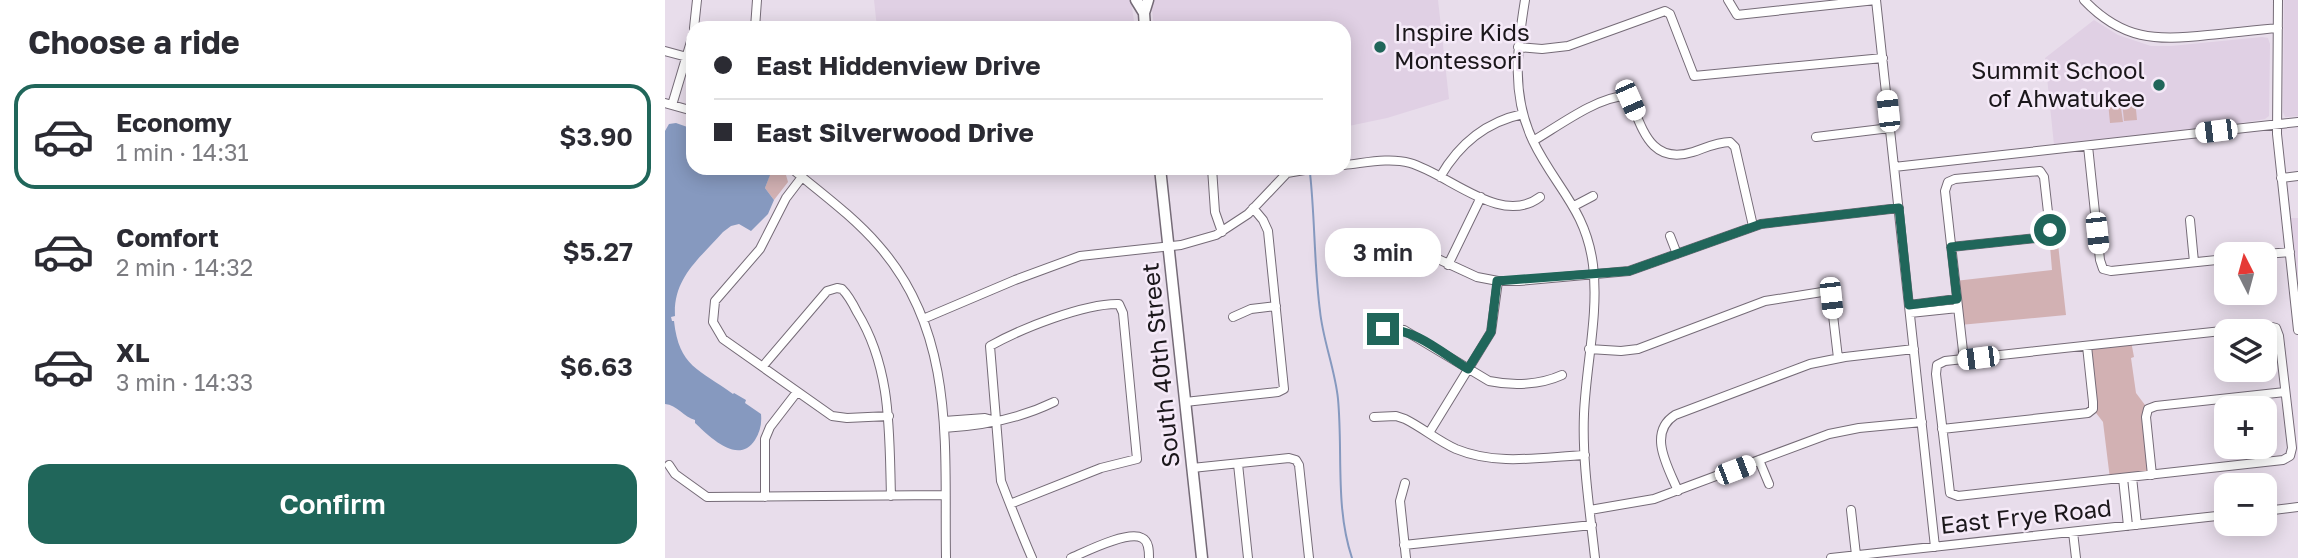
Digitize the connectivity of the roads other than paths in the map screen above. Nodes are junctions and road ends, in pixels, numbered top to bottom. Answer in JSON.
{"nodes":[{"id":1,"x":697,"y":0,"type":"edge"},
{"id":2,"x":757,"y":0,"type":"edge"},
{"id":3,"x":1136,"y":0,"type":"edge"},
{"id":4,"x":1147,"y":0,"type":"edge"},
{"id":5,"x":1525,"y":0,"type":"edge"},
{"id":6,"x":1728,"y":0,"type":"edge"},
{"id":7,"x":1876,"y":0,"type":"edge"},
{"id":8,"x":2084,"y":0,"type":"edge"},
{"id":9,"x":2278,"y":0,"type":"edge"},
{"id":10,"x":1144,"y":13,"type":"junction"},
{"id":11,"x":695,"y":21,"type":"edge"},
{"id":12,"x":756,"y":21,"type":"edge"},
{"id":13,"x":1145,"y":21,"type":"edge"},
{"id":14,"x":2278,"y":28,"type":"junction"},
{"id":15,"x":1518,"y":47,"type":"junction"},
{"id":16,"x":665,"y":51,"type":"edge"},
{"id":17,"x":686,"y":57,"type":"edge"},
{"id":18,"x":1883,"y":58,"type":"junction"},
{"id":19,"x":686,"y":60,"type":"edge"},
{"id":20,"x":669,"y":104,"type":"edge"},
{"id":21,"x":686,"y":109,"type":"edge"},
{"id":22,"x":1523,"y":114,"type":"junction"},
{"id":23,"x":2298,"y":122,"type":"edge"},
{"id":24,"x":2277,"y":124,"type":"junction"},
{"id":25,"x":1890,"y":128,"type":"junction"},
{"id":26,"x":1816,"y":137,"type":"dead end"},
{"id":27,"x":1533,"y":141,"type":"junction"},
{"id":28,"x":2088,"y":146,"type":"junction"},
{"id":29,"x":1351,"y":164,"type":"edge"},
{"id":30,"x":1894,"y":167,"type":"junction"},
{"id":31,"x":800,"y":175,"type":"edge"},
{"id":32,"x":1161,"y":175,"type":"edge"},
{"id":33,"x":1212,"y":175,"type":"edge"},
{"id":34,"x":1285,"y":175,"type":"edge"},
{"id":35,"x":2298,"y":176,"type":"edge"},
{"id":36,"x":802,"y":177,"type":"junction"},
{"id":37,"x":1440,"y":177,"type":"junction"},
{"id":38,"x":2281,"y":177,"type":"junction"},
{"id":39,"x":1593,"y":196,"type":"dead end"},
{"id":40,"x":1481,"y":197,"type":"junction"},
{"id":41,"x":1540,"y":197,"type":"dead end"},
{"id":42,"x":1574,"y":206,"type":"junction"},
{"id":43,"x":1253,"y":208,"type":"junction"},
{"id":44,"x":1899,"y":208,"type":"junction"},
{"id":45,"x":2190,"y":220,"type":"dead end"},
{"id":46,"x":1753,"y":226,"type":"junction"},
{"id":47,"x":1222,"y":232,"type":"junction"},
{"id":48,"x":1670,"y":236,"type":"dead end"},
{"id":49,"x":1355,"y":244,"type":"dead end"},
{"id":50,"x":1169,"y":246,"type":"junction"},
{"id":51,"x":1951,"y":247,"type":"junction"},
{"id":52,"x":2290,"y":252,"type":"junction"},
{"id":53,"x":2277,"y":253,"type":"edge"},
{"id":54,"x":1677,"y":254,"type":"junction"},
{"id":55,"x":2214,"y":260,"type":"edge"},
{"id":56,"x":2195,"y":262,"type":"junction"},
{"id":57,"x":1448,"y":265,"type":"junction"},
{"id":58,"x":1594,"y":274,"type":"junction"},
{"id":59,"x":1497,"y":281,"type":"junction"},
{"id":60,"x":1957,"y":304,"type":"junction"},
{"id":61,"x":1276,"y":306,"type":"junction"},
{"id":62,"x":1910,"y":309,"type":"junction"},
{"id":63,"x":1233,"y":317,"type":"dead end"},
{"id":64,"x":923,"y":319,"type":"junction"},
{"id":65,"x":2298,"y":330,"type":"edge"},
{"id":66,"x":1369,"y":331,"type":"dead end"},
{"id":67,"x":2088,"y":346,"type":"junction"},
{"id":68,"x":1589,"y":349,"type":"junction"},
{"id":69,"x":1914,"y":349,"type":"junction"},
{"id":70,"x":1837,"y":358,"type":"junction"},
{"id":71,"x":1964,"y":360,"type":"junction"},
{"id":72,"x":763,"y":366,"type":"junction"},
{"id":73,"x":1468,"y":369,"type":"junction"},
{"id":74,"x":1562,"y":375,"type":"dead end"},
{"id":75,"x":797,"y":392,"type":"junction"},
{"id":76,"x":2285,"y":392,"type":"junction"},
{"id":77,"x":1054,"y":402,"type":"dead end"},
{"id":78,"x":1185,"y":402,"type":"junction"},
{"id":79,"x":889,"y":416,"type":"junction"},
{"id":80,"x":1374,"y":417,"type":"dead end"},
{"id":81,"x":996,"y":421,"type":"junction"},
{"id":82,"x":1922,"y":422,"type":"junction"},
{"id":83,"x":944,"y":425,"type":"junction"},
{"id":84,"x":1942,"y":429,"type":"junction"},
{"id":85,"x":1429,"y":433,"type":"junction"},
{"id":86,"x":1585,"y":455,"type":"junction"},
{"id":87,"x":1759,"y":460,"type":"junction"},
{"id":88,"x":1238,"y":464,"type":"junction"},
{"id":89,"x":669,"y":465,"type":"dead end"},
{"id":90,"x":1192,"y":468,"type":"junction"},
{"id":91,"x":2153,"y":475,"type":"junction"},
{"id":92,"x":2128,"y":477,"type":"junction"},
{"id":93,"x":1405,"y":483,"type":"dead end"},
{"id":94,"x":1769,"y":484,"type":"dead end"},
{"id":95,"x":1678,"y":491,"type":"junction"},
{"id":96,"x":945,"y":495,"type":"junction"},
{"id":97,"x":891,"y":496,"type":"junction"},
{"id":98,"x":765,"y":497,"type":"junction"},
{"id":99,"x":1009,"y":502,"type":"junction"},
{"id":100,"x":998,"y":504,"type":"dead end"},
{"id":101,"x":2298,"y":508,"type":"edge"},
{"id":102,"x":1590,"y":510,"type":"junction"},
{"id":103,"x":1851,"y":510,"type":"dead end"},
{"id":104,"x":2277,"y":510,"type":"edge"},
{"id":105,"x":2214,"y":516,"type":"edge"},
{"id":106,"x":1592,"y":525,"type":"junction"},
{"id":107,"x":2133,"y":525,"type":"junction"},
{"id":108,"x":2073,"y":532,"type":"junction"},
{"id":109,"x":1404,"y":545,"type":"junction"},
{"id":110,"x":1935,"y":547,"type":"junction"},
{"id":111,"x":1856,"y":555,"type":"junction"},
{"id":112,"x":1892,"y":555,"type":"edge"},
{"id":113,"x":946,"y":558,"type":"edge"},
{"id":114,"x":1032,"y":558,"type":"edge"},
{"id":115,"x":1071,"y":558,"type":"edge"},
{"id":116,"x":1149,"y":558,"type":"edge"},
{"id":117,"x":1202,"y":558,"type":"edge"},
{"id":118,"x":1248,"y":558,"type":"edge"},
{"id":119,"x":1309,"y":558,"type":"edge"},
{"id":120,"x":1406,"y":558,"type":"edge"},
{"id":121,"x":1595,"y":558,"type":"edge"},
{"id":122,"x":1831,"y":558,"type":"edge"},
{"id":123,"x":2076,"y":558,"type":"edge"}],
"edges":[{"from":1,"to":11,"type":"street"},
{"from":2,"to":12,"type":"street"},
{"from":3,"to":10,"type":"main road"},
{"from":4,"to":10,"type":"main road"},
{"from":5,"to":15,"type":"street"},
{"from":6,"to":7,"type":"street"},
{"from":7,"to":18,"type":"street"},
{"from":8,"to":14,"type":"street"},
{"from":9,"to":14,"type":"street"},
{"from":10,"to":13,"type":"main road"},
{"from":14,"to":24,"type":"street"},
{"from":15,"to":18,"type":"street"},
{"from":15,"to":22,"type":"street"},
{"from":16,"to":17,"type":"street"},
{"from":18,"to":25,"type":"street"},
{"from":19,"to":20,"type":"street"},
{"from":20,"to":21,"type":"street"},
{"from":22,"to":27,"type":"street"},
{"from":22,"to":37,"type":"street"},
{"from":23,"to":24,"type":"street"},
{"from":24,"to":28,"type":"street"},
{"from":24,"to":38,"type":"street"},
{"from":25,"to":26,"type":"street"},
{"from":25,"to":30,"type":"street"},
{"from":27,"to":42,"type":"street"},
{"from":27,"to":46,"type":"street"},
{"from":28,"to":30,"type":"street"},
{"from":28,"to":56,"type":"street"},
{"from":29,"to":37,"type":"street"},
{"from":30,"to":44,"type":"street"},
{"from":31,"to":36,"type":"street"},
{"from":32,"to":50,"type":"main road","name":"South 40th Street"},
{"from":33,"to":47,"type":"street"},
{"from":34,"to":43,"type":"street"},
{"from":35,"to":38,"type":"street"},
{"from":36,"to":64,"type":"street"},
{"from":36,"to":72,"type":"street"},
{"from":37,"to":40,"type":"street"},
{"from":38,"to":52,"type":"street"},
{"from":39,"to":42,"type":"street"},
{"from":40,"to":41,"type":"street"},
{"from":40,"to":57,"type":"street"},
{"from":42,"to":58,"type":"street"},
{"from":43,"to":47,"type":"street"},
{"from":43,"to":61,"type":"street"},
{"from":44,"to":46,"type":"street"},
{"from":44,"to":62,"type":"street"},
{"from":45,"to":56,"type":"street"},
{"from":46,"to":54,"type":"street"},
{"from":47,"to":50,"type":"street"},
{"from":48,"to":54,"type":"street"},
{"from":49,"to":57,"type":"street"},
{"from":50,"to":64,"type":"street"},
{"from":50,"to":78,"type":"main road","name":"South 40th Street"},
{"from":51,"to":51,"type":"street"},
{"from":51,"to":60,"type":"street"},
{"from":52,"to":53,"type":"street"},
{"from":52,"to":65,"type":"street"},
{"from":54,"to":58,"type":"street"},
{"from":55,"to":56,"type":"street"},
{"from":57,"to":59,"type":"street"},
{"from":58,"to":59,"type":"street"},
{"from":58,"to":68,"type":"street"},
{"from":59,"to":73,"type":"street"},
{"from":60,"to":62,"type":"street"},
{"from":60,"to":71,"type":"street"},
{"from":61,"to":63,"type":"street"},
{"from":61,"to":78,"type":"street"},
{"from":62,"to":69,"type":"street"},
{"from":64,"to":83,"type":"street"},
{"from":66,"to":73,"type":"street"},
{"from":67,"to":71,"type":"street"},
{"from":67,"to":76,"type":"street"},
{"from":67,"to":84,"type":"street"},
{"from":68,"to":70,"type":"street"},
{"from":68,"to":86,"type":"street"},
{"from":69,"to":70,"type":"street"},
{"from":69,"to":82,"type":"street"},
{"from":70,"to":95,"type":"street"},
{"from":71,"to":84,"type":"street"},
{"from":72,"to":75,"type":"street"},
{"from":72,"to":79,"type":"street"},
{"from":73,"to":74,"type":"street"},
{"from":73,"to":85,"type":"street"},
{"from":75,"to":79,"type":"street"},
{"from":75,"to":98,"type":"street"},
{"from":76,"to":91,"type":"street"},
{"from":76,"to":91,"type":"street"},
{"from":77,"to":81,"type":"street"},
{"from":78,"to":90,"type":"main road","name":"South 40th Street"},
{"from":79,"to":97,"type":"street"},
{"from":80,"to":85,"type":"street"},
{"from":81,"to":83,"type":"street"},
{"from":81,"to":99,"type":"street"},
{"from":81,"to":99,"type":"street"},
{"from":82,"to":87,"type":"street"},
{"from":82,"to":110,"type":"street"},
{"from":83,"to":96,"type":"street"},
{"from":84,"to":92,"type":"street"},
{"from":85,"to":86,"type":"street"},
{"from":86,"to":102,"type":"street"},
{"from":87,"to":94,"type":"street"},
{"from":87,"to":95,"type":"street"},
{"from":88,"to":90,"type":"street"},
{"from":88,"to":118,"type":"street"},
{"from":88,"to":119,"type":"street"},
{"from":89,"to":98,"type":"street"},
{"from":90,"to":117,"type":"main road","name":"South 40th Street"},
{"from":91,"to":92,"type":"street"},
{"from":92,"to":107,"type":"street"},
{"from":93,"to":109,"type":"street"},
{"from":95,"to":102,"type":"street"},
{"from":96,"to":97,"type":"street"},
{"from":96,"to":113,"type":"street"},
{"from":97,"to":98,"type":"street"},
{"from":99,"to":100,"type":"street"},
{"from":99,"to":114,"type":"street"},
{"from":101,"to":104,"type":"street"},
{"from":102,"to":106,"type":"street"},
{"from":103,"to":111,"type":"street"},
{"from":105,"to":107,"type":"street","name":"East Frye Road"},
{"from":106,"to":109,"type":"street"},
{"from":106,"to":121,"type":"street"},
{"from":107,"to":108,"type":"street","name":"East Frye Road"},
{"from":108,"to":110,"type":"street","name":"East Frye Road"},
{"from":108,"to":123,"type":"street"},
{"from":109,"to":120,"type":"street"},
{"from":110,"to":112,"type":"street","name":"East Frye Road"},
{"from":111,"to":112,"type":"street","name":"East Frye Road"},
{"from":111,"to":122,"type":"street","name":"East Frye Road"},
{"from":115,"to":116,"type":"street"}]}
